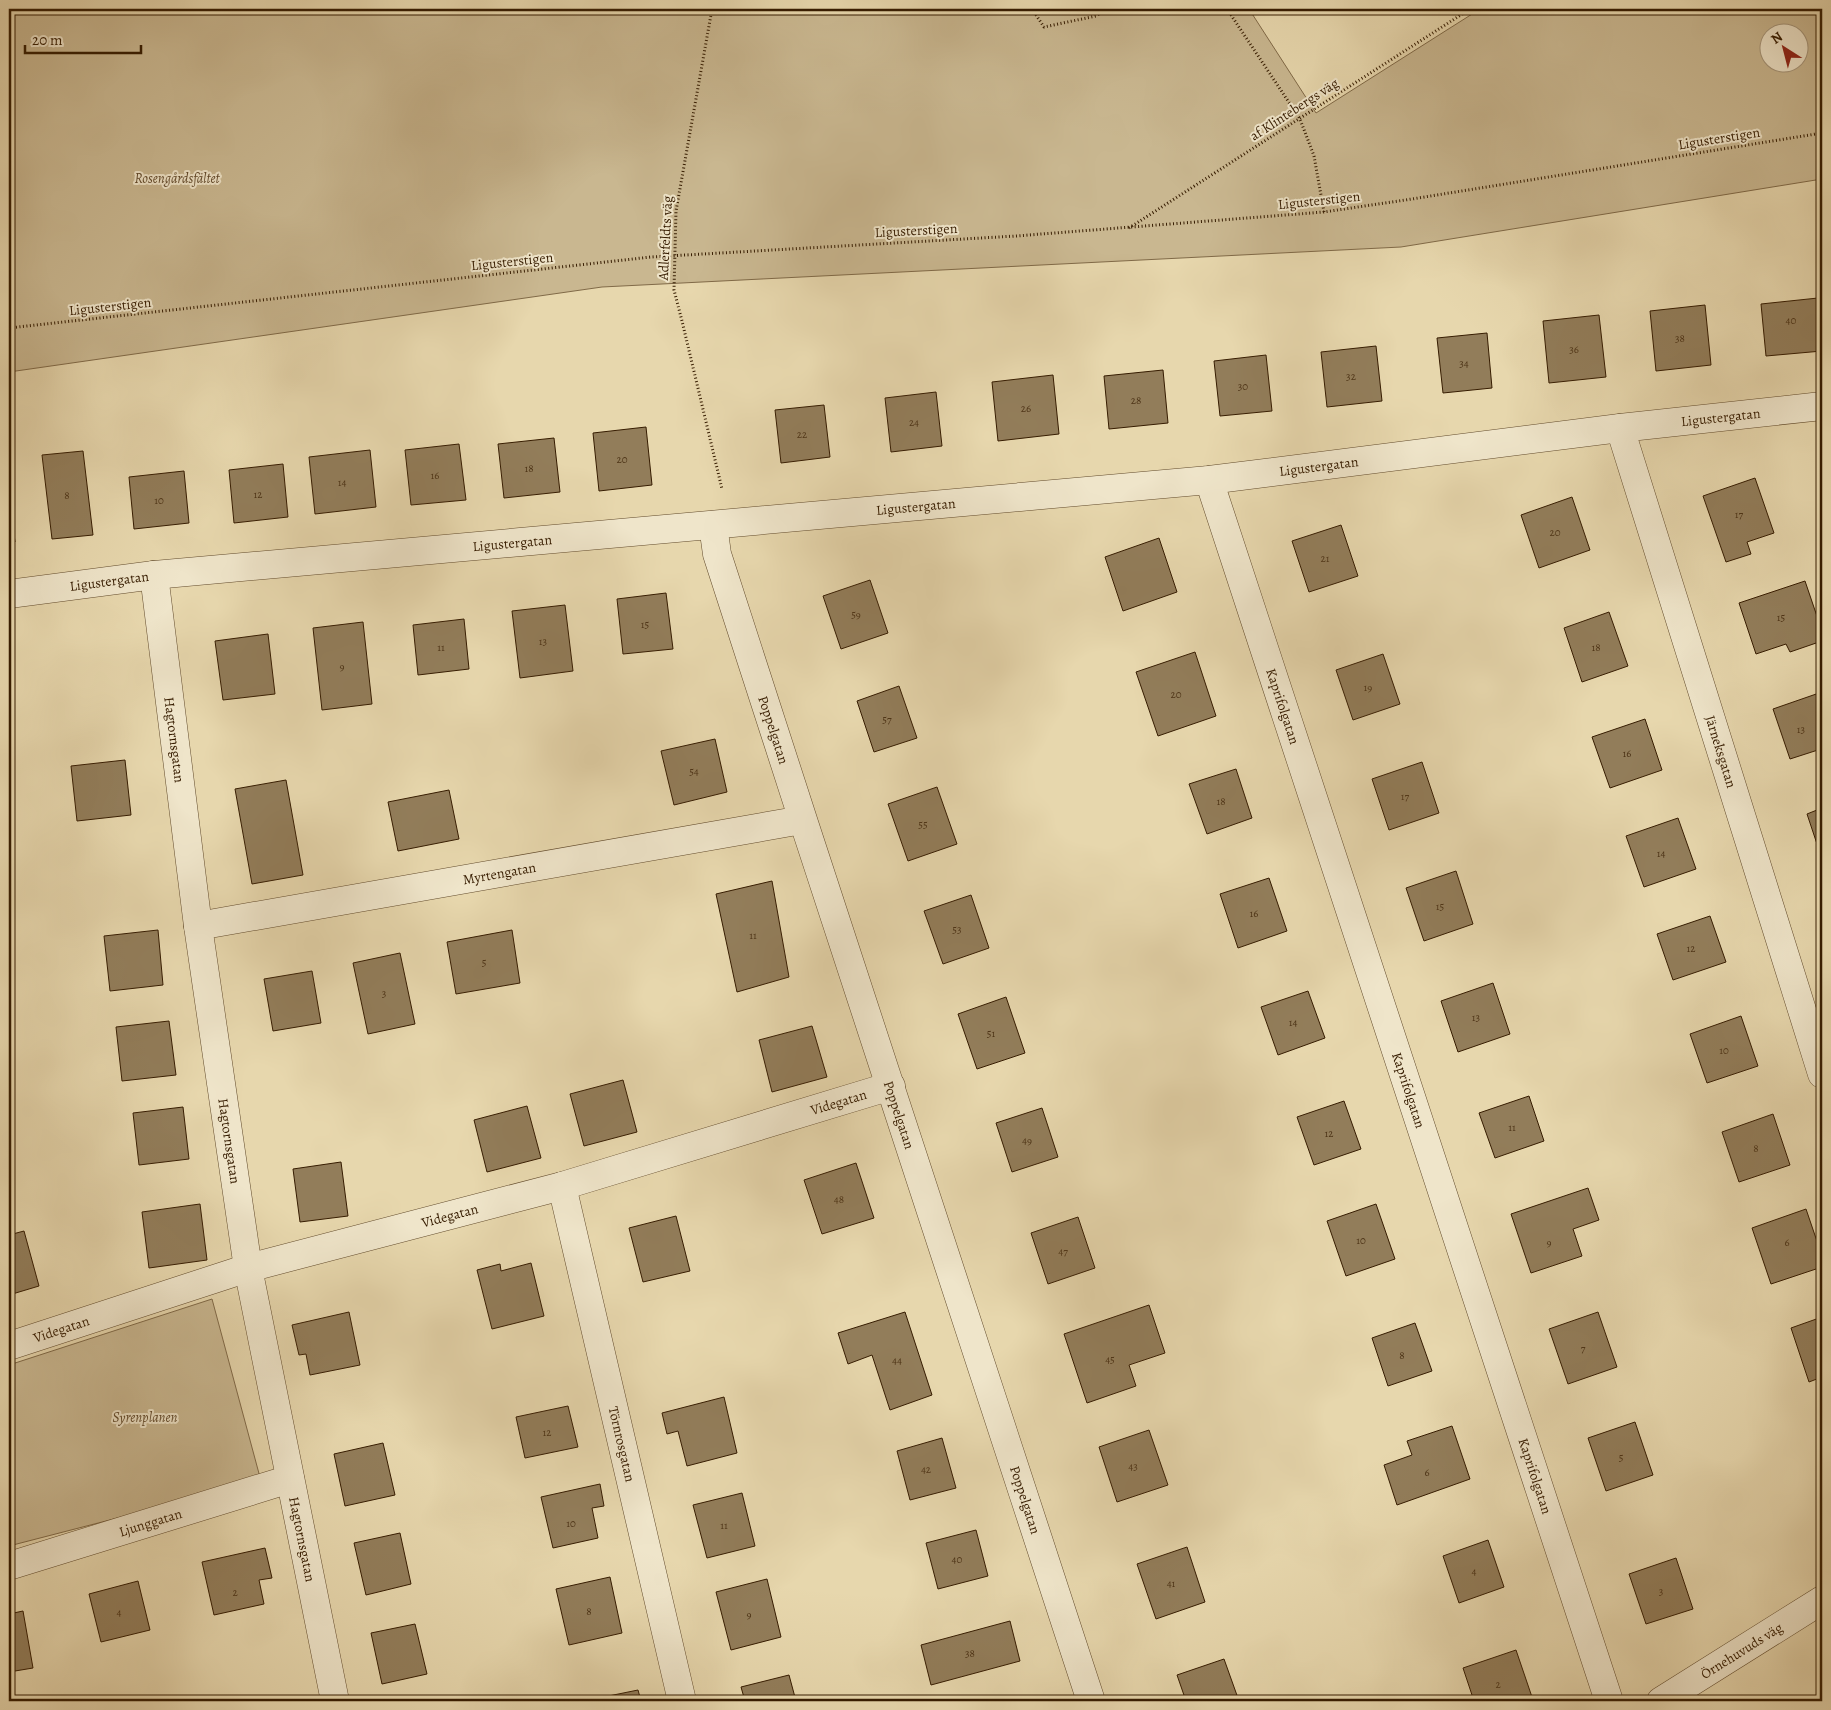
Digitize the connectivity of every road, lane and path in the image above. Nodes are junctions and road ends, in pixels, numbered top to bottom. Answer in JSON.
{"nodes":[{"id":1,"x":712,"y":9,"type":"edge"},
{"id":2,"x":1032,"y":9,"type":"edge"},
{"id":3,"x":1107,"y":9,"type":"edge"},
{"id":4,"x":1227,"y":9,"type":"edge"},
{"id":5,"x":1470,"y":9,"type":"edge"},
{"id":6,"x":1300,"y":119,"type":"junction"},
{"id":7,"x":1822,"y":133,"type":"edge"},
{"id":8,"x":1324,"y":212,"type":"junction"},
{"id":9,"x":1129,"y":228,"type":"junction"},
{"id":10,"x":673,"y":255,"type":"junction"},
{"id":11,"x":9,"y":328,"type":"edge"},
{"id":12,"x":1822,"y":406,"type":"edge"},
{"id":13,"x":1620,"y":428,"type":"junction"},
{"id":14,"x":1209,"y":480,"type":"junction"},
{"id":15,"x":713,"y":525,"type":"junction"},
{"id":16,"x":154,"y":575,"type":"junction"},
{"id":17,"x":9,"y":594,"type":"edge"},
{"id":18,"x":802,"y":820,"type":"junction"},
{"id":19,"x":198,"y":926,"type":"junction"},
{"id":20,"x":1822,"y":1074,"type":"edge"},
{"id":21,"x":891,"y":1086,"type":"junction"},
{"id":22,"x":562,"y":1186,"type":"junction"},
{"id":23,"x":248,"y":1268,"type":"junction"},
{"id":24,"x":9,"y":1346,"type":"edge"},
{"id":25,"x":290,"y":1479,"type":"junction"},
{"id":26,"x":9,"y":1566,"type":"edge"},
{"id":27,"x":1822,"y":1600,"type":"edge"},
{"id":28,"x":335,"y":1701,"type":"edge"},
{"id":29,"x":682,"y":1701,"type":"edge"},
{"id":30,"x":1091,"y":1701,"type":"edge"},
{"id":31,"x":1609,"y":1701,"type":"edge"},
{"id":32,"x":1661,"y":1701,"type":"edge"}],
"edges":[{"from":1,"to":10,"type":"path","name":"Adlerfeldts väg"},
{"from":2,"to":3,"type":"path"},
{"from":4,"to":6,"type":"path"},
{"from":5,"to":6,"type":"path","name":"af Klintebergs väg"},
{"from":6,"to":8,"type":"path"},
{"from":6,"to":9,"type":"path","name":"af Klintebergs väg"},
{"from":7,"to":8,"type":"path","name":"Ligusterstigen"},
{"from":8,"to":9,"type":"path","name":"Ligusterstigen"},
{"from":9,"to":10,"type":"path","name":"Ligusterstigen"},
{"from":10,"to":11,"type":"path","name":"Ligusterstigen"},
{"from":10,"to":15,"type":"path","name":"Adlerfeldts väg"},
{"from":12,"to":13,"type":"street","name":"Ligustergatan"},
{"from":13,"to":14,"type":"street","name":"Ligustergatan"},
{"from":13,"to":20,"type":"street","name":"Järneksgatan"},
{"from":14,"to":15,"type":"street","name":"Ligustergatan"},
{"from":14,"to":31,"type":"street","name":"Kaprifolgatan"},
{"from":15,"to":16,"type":"street","name":"Ligustergatan"},
{"from":15,"to":18,"type":"street","name":"Poppelgatan"},
{"from":16,"to":17,"type":"street","name":"Ligustergatan"},
{"from":16,"to":19,"type":"street","name":"Hagtornsgatan"},
{"from":18,"to":19,"type":"street","name":"Myrtengatan"},
{"from":18,"to":21,"type":"street","name":"Poppelgatan"},
{"from":19,"to":23,"type":"street","name":"Hagtornsgatan"},
{"from":21,"to":22,"type":"street","name":"Videgatan"},
{"from":21,"to":30,"type":"street","name":"Poppelgatan"},
{"from":22,"to":23,"type":"street","name":"Videgatan"},
{"from":22,"to":29,"type":"street","name":"Törnrosgatan"},
{"from":23,"to":24,"type":"street","name":"Videgatan"},
{"from":23,"to":25,"type":"street","name":"Hagtornsgatan"},
{"from":25,"to":26,"type":"street","name":"Ljunggatan"},
{"from":25,"to":28,"type":"street","name":"Hagtornsgatan"},
{"from":27,"to":32,"type":"street","name":"Örnehuvuds väg"}]}
